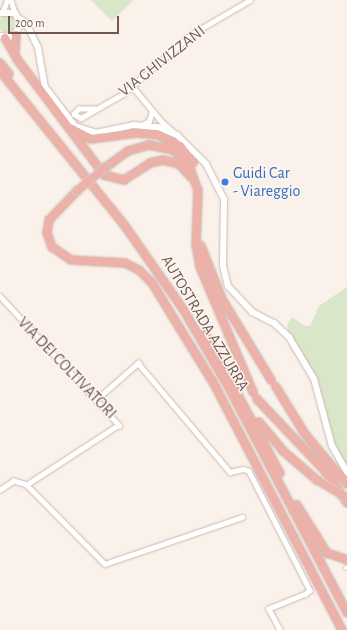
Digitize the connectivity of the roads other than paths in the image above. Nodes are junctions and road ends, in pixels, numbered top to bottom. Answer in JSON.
{"nodes":[{"id":1,"x":7,"y":0,"type":"edge"},
{"id":2,"x":11,"y":0,"type":"edge"},
{"id":3,"x":250,"y":0,"type":"edge"},
{"id":4,"x":2,"y":12,"type":"edge"},
{"id":5,"x":15,"y":13,"type":"junction"},
{"id":6,"x":20,"y":19,"type":"junction"},
{"id":7,"x":17,"y":34,"type":"junction"},
{"id":8,"x":3,"y":37,"type":"edge"},
{"id":9,"x":34,"y":38,"type":"junction"},
{"id":10,"x":17,"y":59,"type":"junction"},
{"id":11,"x":0,"y":63,"type":"edge"},
{"id":12,"x":0,"y":72,"type":"edge"},
{"id":13,"x":133,"y":87,"type":"junction"},
{"id":14,"x":95,"y":109,"type":"dead end"},
{"id":15,"x":153,"y":112,"type":"junction"},
{"id":16,"x":64,"y":122,"type":"junction"},
{"id":17,"x":142,"y":125,"type":"junction"},
{"id":18,"x":155,"y":127,"type":"junction"},
{"id":19,"x":177,"y":135,"type":"junction"},
{"id":20,"x":198,"y":190,"type":"junction"},
{"id":21,"x":197,"y":232,"type":"junction"},
{"id":22,"x":0,"y":296,"type":"edge"},
{"id":23,"x":224,"y":365,"type":"junction"},
{"id":24,"x":271,"y":380,"type":"dead end"},
{"id":25,"x":276,"y":387,"type":"dead end"},
{"id":26,"x":253,"y":392,"type":"dead end"},
{"id":27,"x":97,"y":399,"type":"junction"},
{"id":28,"x":258,"y":399,"type":"dead end"},
{"id":29,"x":347,"y":472,"type":"edge"},
{"id":30,"x":347,"y":484,"type":"edge"},
{"id":31,"x":27,"y":485,"type":"junction"},
{"id":32,"x":0,"y":490,"type":"edge"},
{"id":33,"x":347,"y":498,"type":"edge"},
{"id":34,"x":347,"y":503,"type":"edge"},
{"id":35,"x":296,"y":505,"type":"junction"},
{"id":36,"x":242,"y":517,"type":"dead end"},
{"id":37,"x":347,"y":565,"type":"edge"},
{"id":38,"x":347,"y":602,"type":"edge"},
{"id":39,"x":347,"y":613,"type":"edge"},
{"id":40,"x":280,"y":630,"type":"edge"},
{"id":41,"x":342,"y":630,"type":"edge"}],
"edges":[{"from":1,"to":4,"type":"street"},
{"from":2,"to":5,"type":"street"},
{"from":3,"to":13,"type":"street","name":"VIA GHIVIZZANI"},
{"from":4,"to":5,"type":"street"},
{"from":5,"to":6,"type":"street"},
{"from":6,"to":7,"type":"street"},
{"from":6,"to":9,"type":"street"},
{"from":7,"to":8,"type":"street"},
{"from":7,"to":9,"type":"street"},
{"from":7,"to":10,"type":"highway"},
{"from":8,"to":10,"type":"highway"},
{"from":9,"to":17,"type":"street"},
{"from":10,"to":16,"type":"highway"},
{"from":11,"to":23,"type":"highway","name":"AUTOSTRADA AZZURRA"},
{"from":12,"to":39,"type":"highway","name":"AUTOSTRADA AZZURRA"},
{"from":13,"to":14,"type":"street","name":"VIA GHIVIZZANI"},
{"from":13,"to":15,"type":"street"},
{"from":15,"to":17,"type":"street"},
{"from":15,"to":18,"type":"street"},
{"from":15,"to":19,"type":"street"},
{"from":16,"to":20,"type":"highway"},
{"from":16,"to":20,"type":"highway"},
{"from":17,"to":18,"type":"street"},
{"from":18,"to":19,"type":"street"},
{"from":19,"to":29,"type":"street"},
{"from":20,"to":21,"type":"highway"},
{"from":20,"to":41,"type":"highway","bridge":true},
{"from":21,"to":24,"type":"highway"},
{"from":21,"to":26,"type":"highway"},
{"from":22,"to":27,"type":"street","name":"VIA DEI COLTIVATORI"},
{"from":23,"to":33,"type":"highway","bridge":true},
{"from":23,"to":35,"type":"highway","name":"AUTOSTRADA AZZURRA"},
{"from":25,"to":30,"type":"highway"},
{"from":27,"to":31,"type":"street","name":"VIA DEI COLTIVATORI"},
{"from":27,"to":40,"type":"street"},
{"from":28,"to":34,"type":"highway"},
{"from":31,"to":32,"type":"street"},
{"from":31,"to":36,"type":"street"},
{"from":35,"to":37,"type":"highway"},
{"from":35,"to":38,"type":"highway","name":"AUTOSTRADA AZZURRA"}]}
